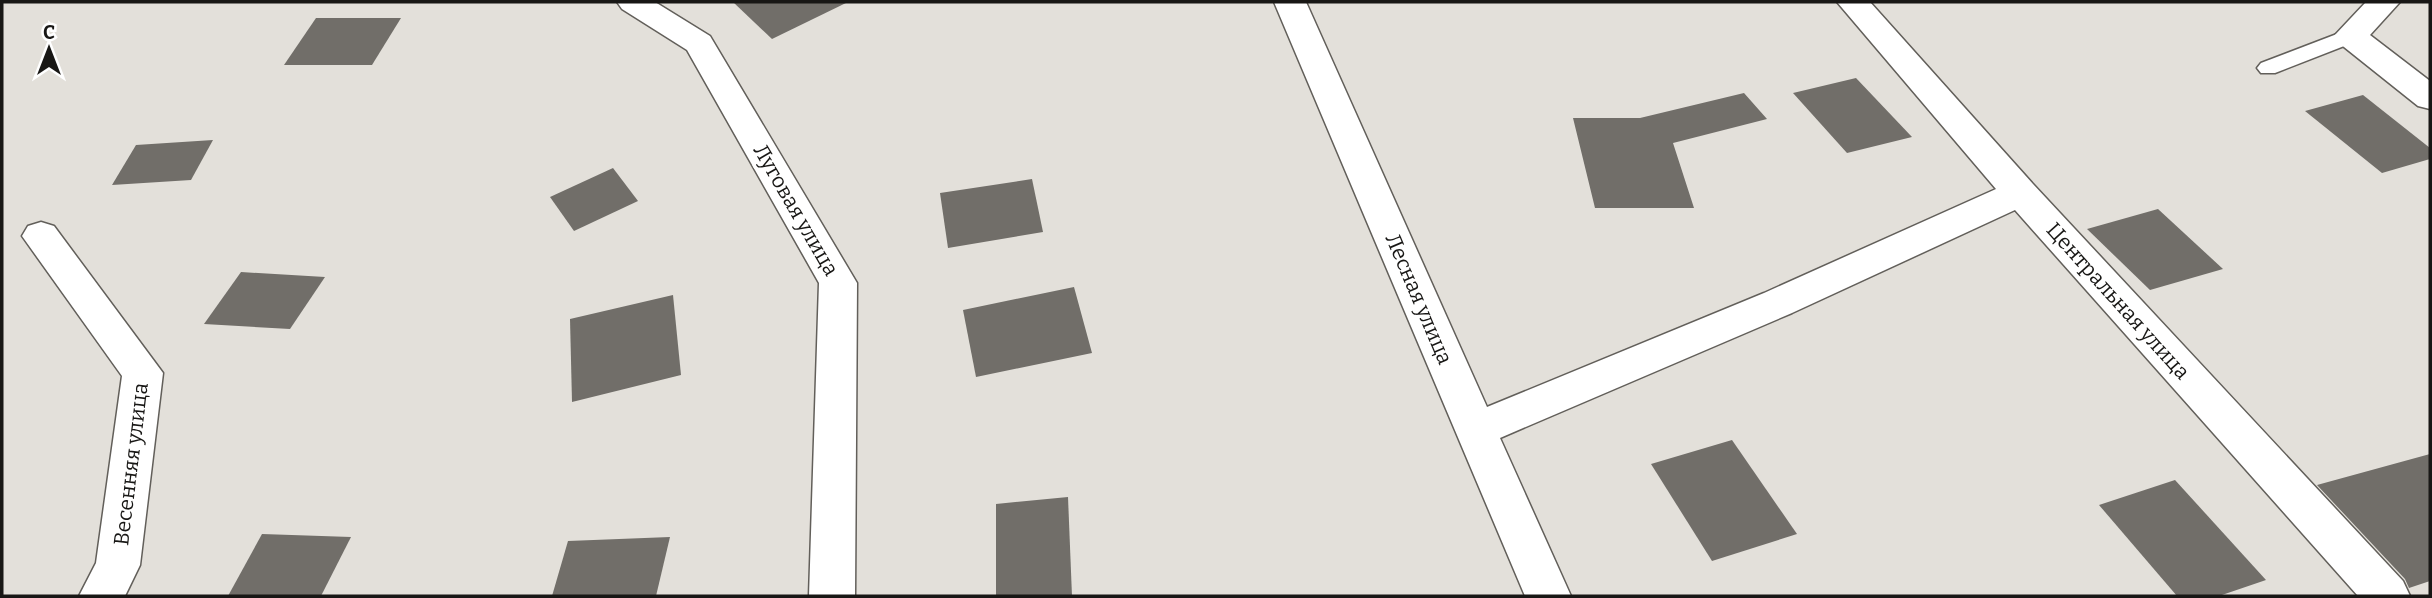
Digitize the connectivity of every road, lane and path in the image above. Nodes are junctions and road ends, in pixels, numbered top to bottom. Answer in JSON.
{"nodes":[{"id":1,"x":633,"y":2,"type":"edge"},
{"id":2,"x":1290,"y":2,"type":"edge"},
{"id":3,"x":1853,"y":2,"type":"edge"},
{"id":4,"x":2384,"y":2,"type":"edge"},
{"id":5,"x":2350,"y":36,"type":"junction"},
{"id":6,"x":2268,"y":68,"type":"dead end"},
{"id":7,"x":2430,"y":98,"type":"edge"},
{"id":8,"x":2020,"y":193,"type":"junction"},
{"id":9,"x":41,"y":236,"type":"dead end"},
{"id":10,"x":1476,"y":430,"type":"junction"},
{"id":11,"x":102,"y":596,"type":"edge"},
{"id":12,"x":832,"y":596,"type":"edge"},
{"id":13,"x":1548,"y":596,"type":"edge"},
{"id":14,"x":2387,"y":596,"type":"edge"}],
"edges":[{"from":1,"to":12,"type":"street","name":"Луговая улица"},
{"from":2,"to":10,"type":"street","name":"Лесная улица"},
{"from":3,"to":8,"type":"street","name":"Центральная улица"},
{"from":4,"to":5,"type":"street"},
{"from":5,"to":6,"type":"lane"},
{"from":5,"to":7,"type":"street"},
{"from":8,"to":10,"type":"street"},
{"from":8,"to":14,"type":"street","name":"Центральная улица"},
{"from":9,"to":11,"type":"street","name":"Весенняя улица"},
{"from":10,"to":13,"type":"street","name":"Лесная улица"}]}
